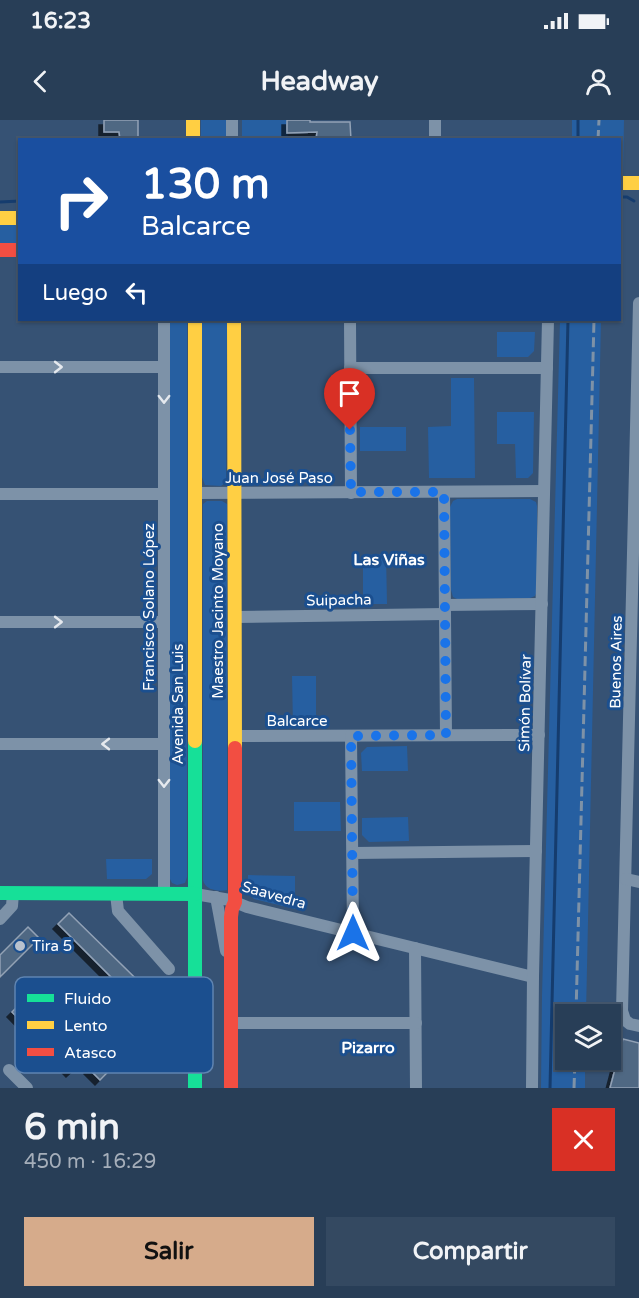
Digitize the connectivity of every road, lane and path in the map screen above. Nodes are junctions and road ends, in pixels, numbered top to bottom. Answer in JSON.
{"nodes":[{"id":1,"x":193,"y":120,"type":"edge"},
{"id":2,"x":232,"y":120,"type":"edge"},
{"id":3,"x":435,"y":120,"type":"edge"},
{"id":4,"x":193,"y":138,"type":"edge"},
{"id":5,"x":232,"y":138,"type":"edge"},
{"id":6,"x":435,"y":138,"type":"edge"},
{"id":7,"x":621,"y":183,"type":"edge"},
{"id":8,"x":639,"y":183,"type":"edge"},
{"id":9,"x":0,"y":218,"type":"edge"},
{"id":10,"x":18,"y":218,"type":"edge"},
{"id":11,"x":0,"y":250,"type":"edge"},
{"id":12,"x":18,"y":250,"type":"edge"},
{"id":13,"x":639,"y":303,"type":"edge"},
{"id":14,"x":639,"y":314,"type":"edge"},
{"id":15,"x":164,"y":321,"type":"edge"},
{"id":16,"x":195,"y":321,"type":"edge"},
{"id":17,"x":234,"y":321,"type":"edge"},
{"id":18,"x":350,"y":321,"type":"edge"},
{"id":19,"x":548,"y":321,"type":"edge"},
{"id":20,"x":0,"y":366,"type":"edge"},
{"id":21,"x":164,"y":367,"type":"junction"},
{"id":22,"x":350,"y":368,"type":"junction"},
{"id":23,"x":547,"y":368,"type":"junction"},
{"id":24,"x":637,"y":458,"type":"edge"},
{"id":25,"x":544,"y":491,"type":"junction"},
{"id":26,"x":351,"y":492,"type":"junction"},
{"id":27,"x":444,"y":492,"type":"junction"},
{"id":28,"x":194,"y":493,"type":"junction"},
{"id":29,"x":234,"y":493,"type":"junction"},
{"id":30,"x":0,"y":494,"type":"edge"},
{"id":31,"x":164,"y":494,"type":"junction"},
{"id":32,"x":542,"y":604,"type":"junction"},
{"id":33,"x":445,"y":609,"type":"junction"},
{"id":34,"x":234,"y":617,"type":"junction"},
{"id":35,"x":0,"y":622,"type":"edge"},
{"id":36,"x":164,"y":622,"type":"junction"},
{"id":37,"x":635,"y":623,"type":"edge"},
{"id":38,"x":446,"y":735,"type":"junction"},
{"id":39,"x":539,"y":735,"type":"junction"},
{"id":40,"x":235,"y":736,"type":"junction"},
{"id":41,"x":351,"y":736,"type":"junction"},
{"id":42,"x":634,"y":741,"type":"edge"},
{"id":43,"x":0,"y":744,"type":"edge"},
{"id":44,"x":164,"y":744,"type":"junction"},
{"id":45,"x":536,"y":851,"type":"junction"},
{"id":46,"x":353,"y":853,"type":"junction"},
{"id":47,"x":626,"y":879,"type":"junction"},
{"id":48,"x":639,"y":882,"type":"edge"},
{"id":49,"x":7,"y":894,"type":"edge"},
{"id":50,"x":116,"y":894,"type":"junction"},
{"id":51,"x":164,"y":894,"type":"junction"},
{"id":52,"x":195,"y":894,"type":"junction"},
{"id":53,"x":216,"y":897,"type":"junction"},
{"id":54,"x":235,"y":902,"type":"junction"},
{"id":55,"x":0,"y":919,"type":"edge"},
{"id":56,"x":353,"y":933,"type":"junction"},
{"id":57,"x":415,"y":948,"type":"junction"},
{"id":58,"x":170,"y":969,"type":"dead end"},
{"id":59,"x":195,"y":977,"type":"edge"},
{"id":60,"x":533,"y":977,"type":"junction"},
{"id":61,"x":230,"y":988,"type":"junction"},
{"id":62,"x":231,"y":1023,"type":"junction"},
{"id":63,"x":416,"y":1023,"type":"junction"},
{"id":64,"x":639,"y":1026,"type":"edge"},
{"id":65,"x":9,"y":1070,"type":"dead end"},
{"id":66,"x":27,"y":1088,"type":"edge"},
{"id":67,"x":231,"y":1088,"type":"edge"},
{"id":68,"x":416,"y":1088,"type":"edge"},
{"id":69,"x":532,"y":1088,"type":"edge"}],
"edges":[{"from":1,"to":4,"type":"street"},
{"from":2,"to":5,"type":"street"},
{"from":3,"to":6,"type":"street"},
{"from":7,"to":8,"type":"street"},
{"from":9,"to":10,"type":"street"},
{"from":11,"to":12,"type":"street"},
{"from":13,"to":14,"type":"street","name":"Buenos Aires"},
{"from":14,"to":24,"type":"street","name":"Buenos Aires"},
{"from":15,"to":21,"type":"street","name":"Francisco Solano López"},
{"from":16,"to":28,"type":"street","name":"Avenida San Luis"},
{"from":17,"to":29,"type":"street","name":"Maestro Jacinto Moyano"},
{"from":18,"to":22,"type":"street"},
{"from":19,"to":23,"type":"street","name":"Simón Bolívar"},
{"from":20,"to":21,"type":"street","one_way":true},
{"from":21,"to":31,"type":"street","name":"Francisco Solano López","one_way":true},
{"from":22,"to":23,"type":"street"},
{"from":22,"to":26,"type":"street"},
{"from":23,"to":25,"type":"street","name":"Simón Bolívar"},
{"from":24,"to":37,"type":"street","name":"Buenos Aires"},
{"from":25,"to":27,"type":"street","name":"Juan José Paso"},
{"from":25,"to":32,"type":"street","name":"Simón Bolívar"},
{"from":26,"to":27,"type":"street","name":"Juan José Paso"},
{"from":26,"to":29,"type":"street","name":"Juan José Paso"},
{"from":27,"to":33,"type":"street"},
{"from":28,"to":29,"type":"street","name":"Juan José Paso"},
{"from":28,"to":52,"type":"street","name":"Avenida San Luis"},
{"from":29,"to":34,"type":"street","name":"Maestro Jacinto Moyano"},
{"from":30,"to":31,"type":"street"},
{"from":31,"to":36,"type":"street","name":"Francisco Solano López"},
{"from":32,"to":33,"type":"street","name":"Suipacha"},
{"from":32,"to":39,"type":"street","name":"Simón Bolívar"},
{"from":33,"to":34,"type":"street","name":"Suipacha"},
{"from":33,"to":38,"type":"street"},
{"from":34,"to":40,"type":"street","name":"Maestro Jacinto Moyano"},
{"from":35,"to":36,"type":"street","one_way":true},
{"from":36,"to":44,"type":"street","name":"Francisco Solano López"},
{"from":37,"to":42,"type":"street","name":"Buenos Aires"},
{"from":38,"to":39,"type":"street","name":"Balcarce"},
{"from":38,"to":41,"type":"street","name":"Balcarce"},
{"from":39,"to":45,"type":"street","name":"Simón Bolívar"},
{"from":40,"to":41,"type":"street","name":"Balcarce"},
{"from":40,"to":54,"type":"street","name":"Maestro Jacinto Moyano"},
{"from":41,"to":46,"type":"street"},
{"from":42,"to":47,"type":"street","name":"Buenos Aires"},
{"from":44,"to":43,"type":"street","one_way":true},
{"from":44,"to":51,"type":"street","name":"Francisco Solano López","one_way":true},
{"from":45,"to":46,"type":"street"},
{"from":45,"to":60,"type":"street","name":"Simón Bolívar"},
{"from":46,"to":56,"type":"street"},
{"from":47,"to":48,"type":"street"},
{"from":47,"to":64,"type":"street","name":"Buenos Aires"},
{"from":49,"to":50,"type":"street","name":"Saavedra"},
{"from":49,"to":55,"type":"street"},
{"from":50,"to":51,"type":"street","name":"Saavedra"},
{"from":50,"to":58,"type":"street"},
{"from":51,"to":52,"type":"street","name":"Saavedra"},
{"from":52,"to":53,"type":"street","name":"Saavedra"},
{"from":52,"to":59,"type":"street","name":"Avenida San Luis"},
{"from":53,"to":54,"type":"street","name":"Saavedra"},
{"from":53,"to":61,"type":"street"},
{"from":54,"to":56,"type":"street","name":"Saavedra"},
{"from":54,"to":61,"type":"street"},
{"from":56,"to":57,"type":"street","name":"Saavedra"},
{"from":57,"to":60,"type":"street","name":"Saavedra"},
{"from":57,"to":63,"type":"street"},
{"from":60,"to":69,"type":"street","name":"Simón Bolívar"},
{"from":61,"to":62,"type":"street"},
{"from":62,"to":63,"type":"street"},
{"from":62,"to":67,"type":"street"},
{"from":63,"to":68,"type":"street"},
{"from":65,"to":66,"type":"street"}]}
